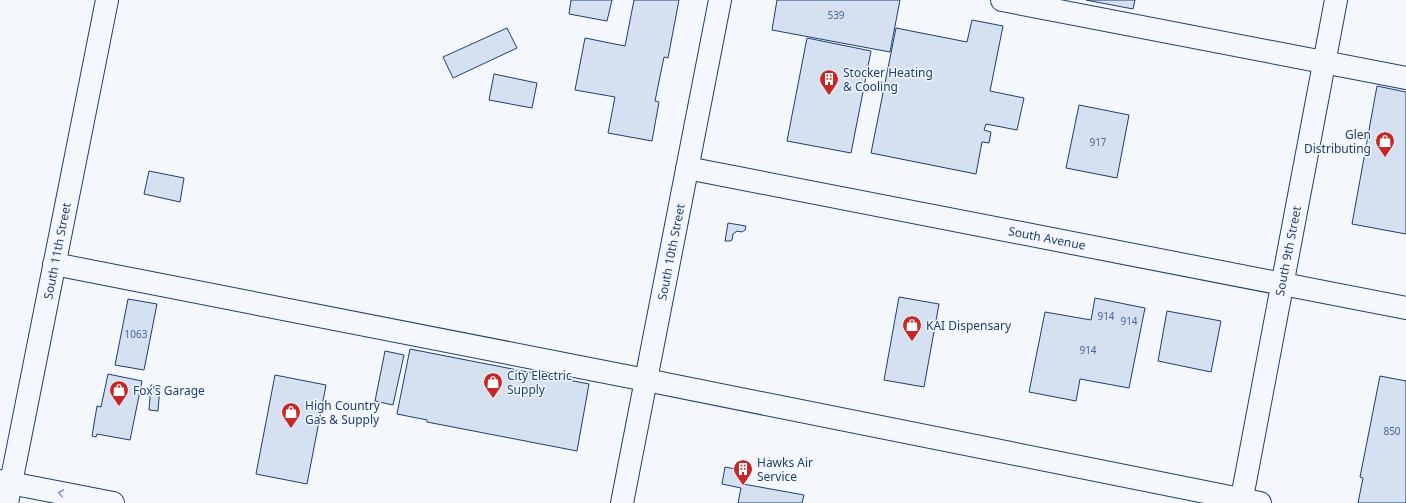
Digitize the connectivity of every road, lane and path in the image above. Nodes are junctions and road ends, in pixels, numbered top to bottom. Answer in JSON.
{"nodes":[{"id":1,"x":107,"y":0,"type":"edge"},
{"id":2,"x":720,"y":0,"type":"edge"},
{"id":3,"x":1002,"y":0,"type":"edge"},
{"id":4,"x":1336,"y":0,"type":"edge"},
{"id":5,"x":1324,"y":62,"type":"junction"},
{"id":6,"x":1406,"y":78,"type":"edge"},
{"id":7,"x":687,"y":168,"type":"junction"},
{"id":8,"x":54,"y":264,"type":"junction"},
{"id":9,"x":1282,"y":284,"type":"junction"},
{"id":10,"x":1406,"y":308,"type":"edge"},
{"id":11,"x":646,"y":380,"type":"junction"},
{"id":12,"x":6,"y":489,"type":"edge"},
{"id":13,"x":1248,"y":502,"type":"edge"},
{"id":14,"x":113,"y":503,"type":"edge"},
{"id":15,"x":622,"y":503,"type":"edge"}],
"edges":[{"from":1,"to":8,"type":"street","name":"South 11th Street"},
{"from":2,"to":7,"type":"street","name":"South 10th Street"},
{"from":3,"to":5,"type":"street"},
{"from":4,"to":5,"type":"street","name":"South 9th Street"},
{"from":5,"to":6,"type":"street"},
{"from":5,"to":9,"type":"street","name":"South 9th Street"},
{"from":7,"to":9,"type":"street","name":"South Avenue"},
{"from":7,"to":11,"type":"street","name":"South 10th Street"},
{"from":8,"to":11,"type":"street"},
{"from":8,"to":12,"type":"street","name":"South 11th Street"},
{"from":9,"to":10,"type":"street","name":"South Avenue"},
{"from":9,"to":13,"type":"street","name":"South 9th Street"},
{"from":11,"to":13,"type":"street"},
{"from":11,"to":15,"type":"street","name":"South 10th Street"},
{"from":14,"to":12,"type":"street","one_way":true}]}
